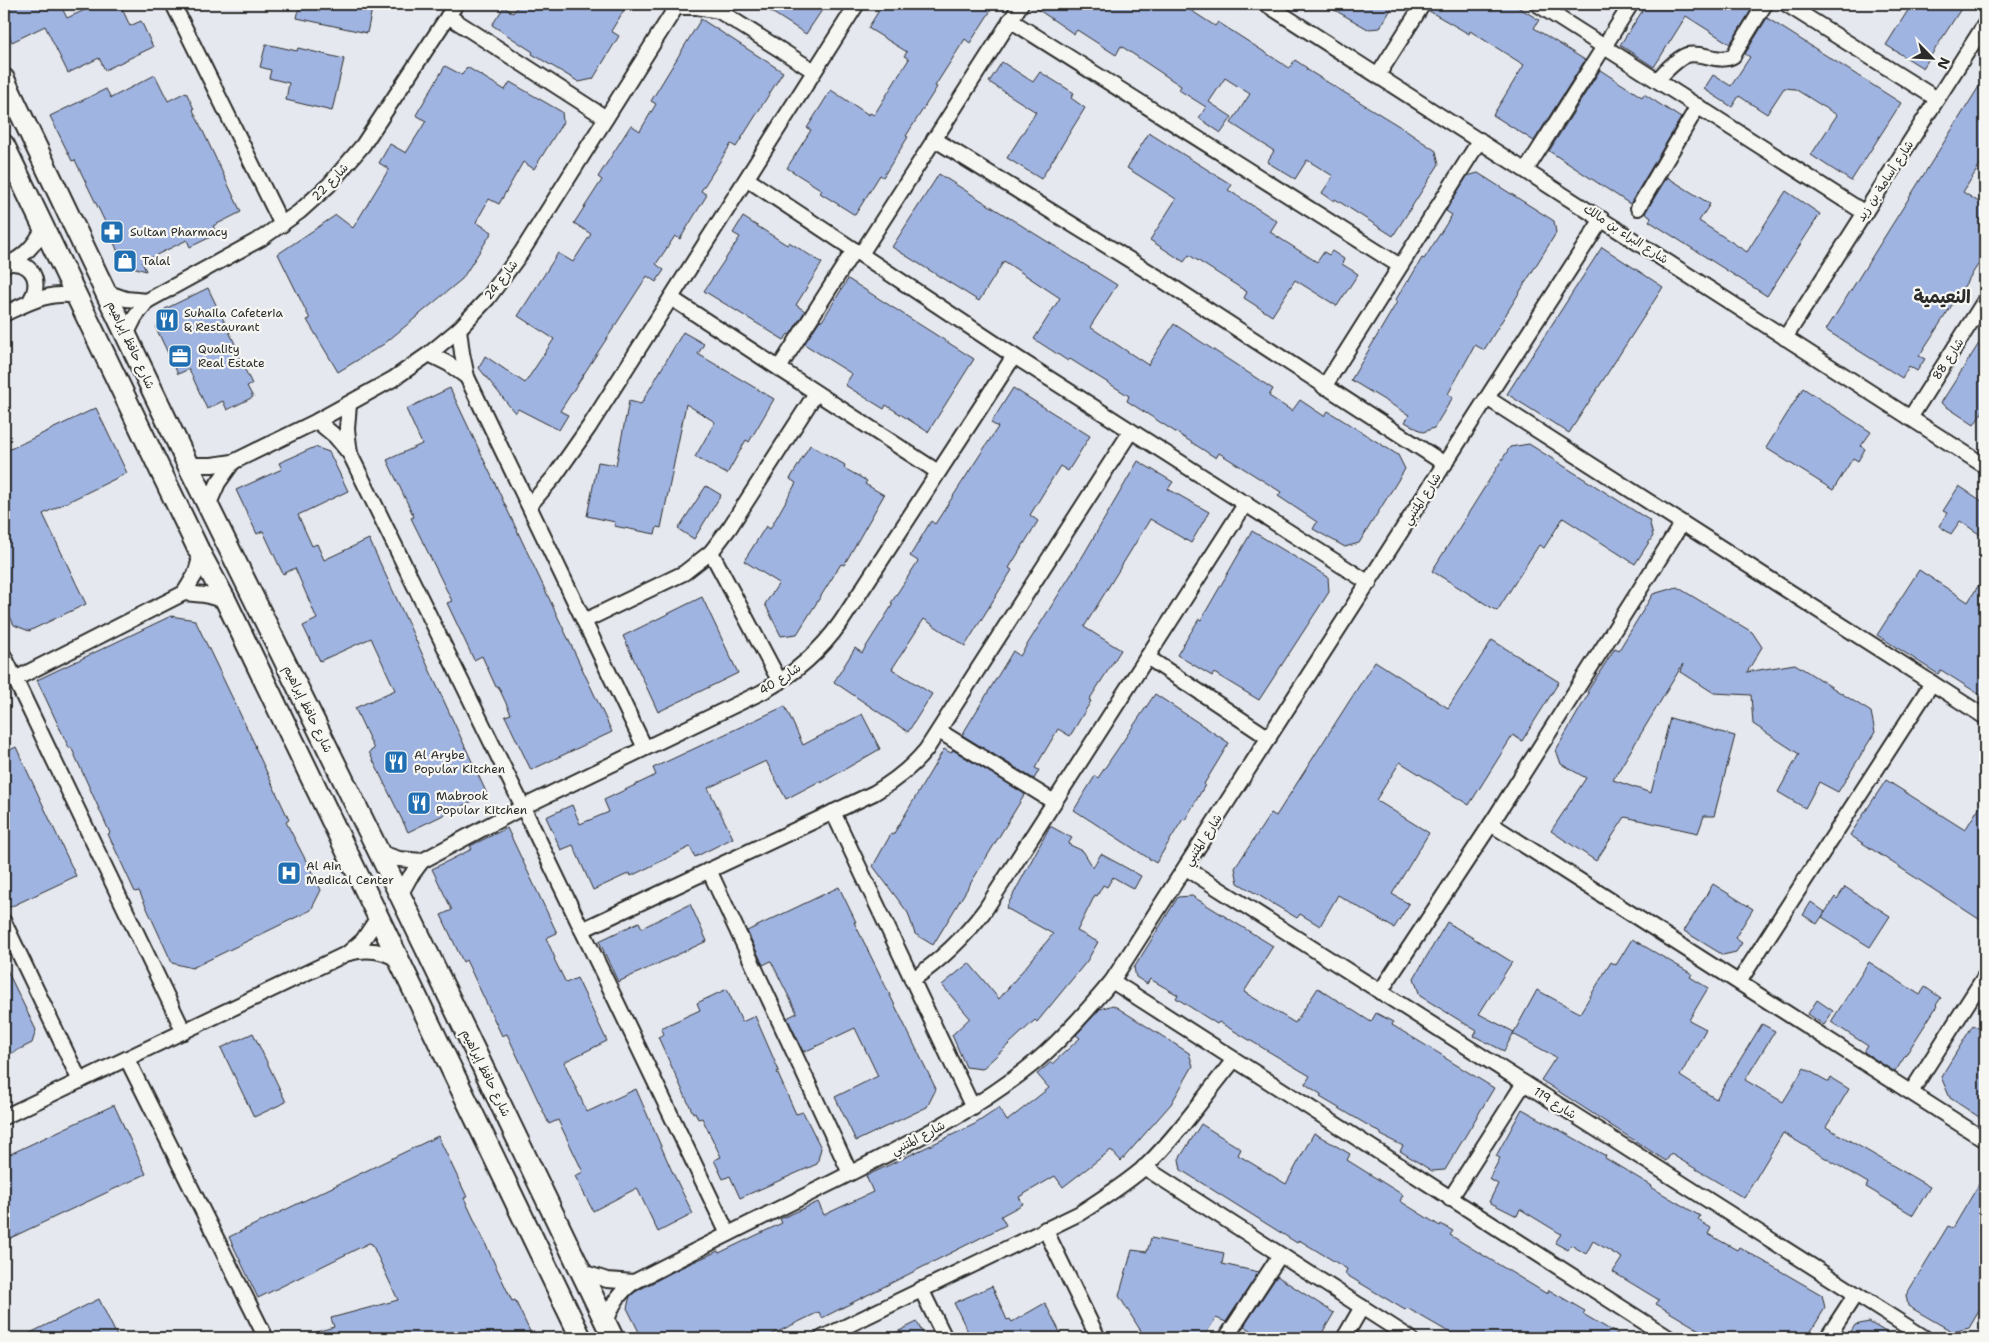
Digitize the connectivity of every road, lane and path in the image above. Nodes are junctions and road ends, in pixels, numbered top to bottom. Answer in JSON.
{"nodes":[{"id":1,"x":173,"y":4,"type":"edge"},
{"id":2,"x":456,"y":4,"type":"edge"},
{"id":3,"x":857,"y":4,"type":"edge"},
{"id":4,"x":1021,"y":4,"type":"edge"},
{"id":5,"x":1266,"y":4,"type":"edge"},
{"id":6,"x":1423,"y":4,"type":"edge"},
{"id":7,"x":1537,"y":4,"type":"edge"},
{"id":8,"x":1631,"y":4,"type":"edge"},
{"id":9,"x":1765,"y":4,"type":"edge"},
{"id":10,"x":1786,"y":4,"type":"edge"},
{"id":11,"x":676,"y":6,"type":"edge"},
{"id":12,"x":717,"y":8,"type":"edge"},
{"id":13,"x":448,"y":16,"type":"junction"},
{"id":14,"x":1010,"y":20,"type":"junction"},
{"id":15,"x":1985,"y":24,"type":"edge"},
{"id":16,"x":1604,"y":46,"type":"junction"},
{"id":17,"x":814,"y":71,"type":"junction"},
{"id":18,"x":1378,"y":75,"type":"junction"},
{"id":19,"x":4,"y":79,"type":"edge"},
{"id":20,"x":1657,"y":80,"type":"junction"},
{"id":21,"x":1937,"y":99,"type":"junction"},
{"id":22,"x":1698,"y":106,"type":"junction"},
{"id":23,"x":606,"y":118,"type":"junction"},
{"id":24,"x":934,"y":139,"type":"junction"},
{"id":25,"x":1480,"y":140,"type":"junction"},
{"id":26,"x":4,"y":145,"type":"edge"},
{"id":27,"x":1526,"y":170,"type":"junction"},
{"id":28,"x":746,"y":179,"type":"junction"},
{"id":29,"x":1638,"y":208,"type":"dead end"},
{"id":30,"x":1865,"y":213,"type":"junction"},
{"id":31,"x":1602,"y":219,"type":"junction"},
{"id":32,"x":282,"y":225,"type":"junction"},
{"id":33,"x":44,"y":227,"type":"junction"},
{"id":34,"x":857,"y":252,"type":"junction"},
{"id":35,"x":8,"y":264,"type":"edge"},
{"id":36,"x":1400,"y":266,"type":"junction"},
{"id":37,"x":106,"y":292,"type":"junction"},
{"id":38,"x":76,"y":296,"type":"junction"},
{"id":39,"x":671,"y":298,"type":"junction"},
{"id":40,"x":1985,"y":300,"type":"edge"},
{"id":41,"x":30,"y":301,"type":"junction"},
{"id":42,"x":147,"y":301,"type":"junction"},
{"id":43,"x":4,"y":314,"type":"edge"},
{"id":44,"x":459,"y":329,"type":"junction"},
{"id":45,"x":126,"y":335,"type":"junction"},
{"id":46,"x":1785,"y":338,"type":"junction"},
{"id":47,"x":429,"y":354,"type":"junction"},
{"id":48,"x":1014,"y":356,"type":"junction"},
{"id":49,"x":778,"y":368,"type":"junction"},
{"id":50,"x":467,"y":377,"type":"junction"},
{"id":51,"x":1324,"y":386,"type":"junction"},
{"id":52,"x":816,"y":393,"type":"junction"},
{"id":53,"x":1487,"y":398,"type":"junction"},
{"id":54,"x":349,"y":404,"type":"junction"},
{"id":55,"x":1910,"y":418,"type":"junction"},
{"id":56,"x":317,"y":421,"type":"junction"},
{"id":57,"x":1131,"y":431,"type":"junction"},
{"id":58,"x":350,"y":454,"type":"junction"},
{"id":59,"x":233,"y":462,"type":"junction"},
{"id":60,"x":1445,"y":464,"type":"junction"},
{"id":61,"x":188,"y":465,"type":"junction"},
{"id":62,"x":1985,"y":466,"type":"edge"},
{"id":63,"x":938,"y":472,"type":"junction"},
{"id":64,"x":1246,"y":503,"type":"junction"},
{"id":65,"x":530,"y":505,"type":"junction"},
{"id":66,"x":208,"y":506,"type":"junction"},
{"id":67,"x":1682,"y":523,"type":"junction"},
{"id":68,"x":711,"y":552,"type":"junction"},
{"id":69,"x":201,"y":555,"type":"junction"},
{"id":70,"x":1369,"y":583,"type":"junction"},
{"id":71,"x":184,"y":593,"type":"junction"},
{"id":72,"x":226,"y":601,"type":"junction"},
{"id":73,"x":584,"y":621,"type":"junction"},
{"id":74,"x":4,"y":656,"type":"edge"},
{"id":75,"x":1147,"y":658,"type":"junction"},
{"id":76,"x":15,"y":679,"type":"junction"},
{"id":77,"x":780,"y":682,"type":"junction"},
{"id":78,"x":1932,"y":683,"type":"junction"},
{"id":79,"x":1985,"y":717,"type":"edge"},
{"id":80,"x":939,"y":731,"type":"junction"},
{"id":81,"x":1268,"y":738,"type":"junction"},
{"id":82,"x":645,"y":748,"type":"junction"},
{"id":83,"x":1054,"y":802,"type":"junction"},
{"id":84,"x":523,"y":807,"type":"junction"},
{"id":85,"x":833,"y":812,"type":"junction"},
{"id":86,"x":1491,"y":824,"type":"junction"},
{"id":87,"x":378,"y":852,"type":"junction"},
{"id":88,"x":422,"y":861,"type":"junction"},
{"id":89,"x":1186,"y":868,"type":"junction"},
{"id":90,"x":709,"y":870,"type":"junction"},
{"id":91,"x":400,"y":895,"type":"junction"},
{"id":92,"x":379,"y":916,"type":"junction"},
{"id":93,"x":4,"y":922,"type":"edge"},
{"id":94,"x":582,"y":930,"type":"junction"},
{"id":95,"x":348,"y":953,"type":"junction"},
{"id":96,"x":402,"y":962,"type":"junction"},
{"id":97,"x":1985,"y":976,"type":"edge"},
{"id":98,"x":912,"y":980,"type":"junction"},
{"id":99,"x":1112,"y":982,"type":"junction"},
{"id":100,"x":1739,"y":982,"type":"junction"},
{"id":101,"x":1380,"y":992,"type":"junction"},
{"id":102,"x":184,"y":1032,"type":"junction"},
{"id":103,"x":126,"y":1059,"type":"junction"},
{"id":104,"x":1234,"y":1060,"type":"junction"},
{"id":105,"x":80,"y":1081,"type":"junction"},
{"id":106,"x":1524,"y":1083,"type":"junction"},
{"id":107,"x":1911,"y":1092,"type":"junction"},
{"id":108,"x":972,"y":1108,"type":"junction"},
{"id":109,"x":4,"y":1117,"type":"edge"},
{"id":110,"x":1985,"y":1140,"type":"edge"},
{"id":111,"x":1144,"y":1167,"type":"junction"},
{"id":112,"x":850,"y":1173,"type":"junction"},
{"id":113,"x":1450,"y":1199,"type":"junction"},
{"id":114,"x":1045,"y":1229,"type":"junction"},
{"id":115,"x":728,"y":1234,"type":"junction"},
{"id":116,"x":1280,"y":1255,"type":"junction"},
{"id":117,"x":582,"y":1272,"type":"junction"},
{"id":118,"x":634,"y":1282,"type":"junction"},
{"id":119,"x":921,"y":1289,"type":"junction"},
{"id":120,"x":1855,"y":1294,"type":"junction"},
{"id":121,"x":1362,"y":1307,"type":"junction"},
{"id":122,"x":609,"y":1331,"type":"edge"},
{"id":123,"x":266,"y":1338,"type":"edge"},
{"id":124,"x":582,"y":1338,"type":"edge"},
{"id":125,"x":822,"y":1338,"type":"edge"},
{"id":126,"x":945,"y":1338,"type":"edge"},
{"id":127,"x":1098,"y":1338,"type":"edge"},
{"id":128,"x":1226,"y":1338,"type":"edge"},
{"id":129,"x":1344,"y":1338,"type":"edge"},
{"id":130,"x":1410,"y":1338,"type":"edge"},
{"id":131,"x":1668,"y":1338,"type":"edge"},
{"id":132,"x":1827,"y":1338,"type":"edge"},
{"id":133,"x":1925,"y":1338,"type":"edge"}],
"edges":[{"from":1,"to":32,"type":"street"},
{"from":2,"to":13,"type":"street","name":"شارع 22"},
{"from":3,"to":17,"type":"street"},
{"from":4,"to":14,"type":"street"},
{"from":5,"to":18,"type":"street","name":"شارع البراء بن مالك"},
{"from":6,"to":18,"type":"street"},
{"from":7,"to":16,"type":"street"},
{"from":8,"to":16,"type":"street"},
{"from":9,"to":20,"type":"street"},
{"from":10,"to":21,"type":"street"},
{"from":11,"to":12,"type":"street"},
{"from":11,"to":23,"type":"street","name":"شارع 24"},
{"from":12,"to":17,"type":"street"},
{"from":13,"to":23,"type":"street"},
{"from":13,"to":32,"type":"street","name":"شارع 22"},
{"from":14,"to":24,"type":"street"},
{"from":14,"to":36,"type":"street"},
{"from":15,"to":21,"type":"street","name":"شارع أسامة بن زيد"},
{"from":16,"to":20,"type":"street"},
{"from":16,"to":27,"type":"street"},
{"from":17,"to":28,"type":"street"},
{"from":18,"to":25,"type":"street","name":"شارع البراء بن مالك"},
{"from":19,"to":37,"type":"street","name":"شارع حافظ إبراهيم"},
{"from":20,"to":22,"type":"street"},
{"from":21,"to":30,"type":"street","name":"شارع أسامة بن زيد"},
{"from":22,"to":29,"type":"street"},
{"from":22,"to":30,"type":"street"},
{"from":23,"to":44,"type":"street","name":"شارع 24"},
{"from":24,"to":34,"type":"street"},
{"from":24,"to":51,"type":"street"},
{"from":25,"to":27,"type":"street","name":"شارع البراء بن مالك"},
{"from":25,"to":36,"type":"street"},
{"from":26,"to":33,"type":"street"},
{"from":27,"to":31,"type":"street","name":"شارع البراء بن مالك"},
{"from":28,"to":34,"type":"street"},
{"from":28,"to":39,"type":"street"},
{"from":30,"to":46,"type":"street","name":"شارع أسامة بن زيد"},
{"from":31,"to":46,"type":"street","name":"شارع البراء بن مالك"},
{"from":31,"to":53,"type":"street","name":"شارع المتنبي"},
{"from":32,"to":42,"type":"street","name":"شارع 22"},
{"from":33,"to":35,"type":"street"},
{"from":33,"to":38,"type":"street"},
{"from":34,"to":48,"type":"street"},
{"from":34,"to":49,"type":"street"},
{"from":35,"to":41,"type":"street"},
{"from":36,"to":51,"type":"street"},
{"from":37,"to":42,"type":"street"},
{"from":37,"to":45,"type":"street","name":"شارع حافظ إبراهيم"},
{"from":38,"to":41,"type":"street"},
{"from":38,"to":69,"type":"street"},
{"from":39,"to":49,"type":"street"},
{"from":39,"to":65,"type":"street"},
{"from":40,"to":55,"type":"street","name":"شارع 88"},
{"from":41,"to":43,"type":"street"},
{"from":42,"to":45,"type":"street","name":"شارع 22"},
{"from":44,"to":47,"type":"street","name":"شارع 24"},
{"from":44,"to":50,"type":"street"},
{"from":45,"to":61,"type":"street","name":"شارع حافظ إبراهيم"},
{"from":46,"to":55,"type":"street","name":"شارع البراء بن مالك"},
{"from":47,"to":50,"type":"street"},
{"from":47,"to":54,"type":"street","name":"شارع 24"},
{"from":48,"to":57,"type":"street"},
{"from":48,"to":63,"type":"street","name":"شارع 40"},
{"from":49,"to":52,"type":"street"},
{"from":50,"to":65,"type":"street"},
{"from":51,"to":60,"type":"street"},
{"from":52,"to":63,"type":"street"},
{"from":52,"to":68,"type":"street"},
{"from":53,"to":60,"type":"street","name":"شارع المتنبي"},
{"from":53,"to":67,"type":"street"},
{"from":54,"to":56,"type":"street","name":"شارع 24"},
{"from":54,"to":58,"type":"street"},
{"from":55,"to":62,"type":"street","name":"شارع البراء بن مالك"},
{"from":56,"to":58,"type":"street"},
{"from":56,"to":59,"type":"street","name":"شارع 24"},
{"from":57,"to":64,"type":"street"},
{"from":57,"to":80,"type":"street"},
{"from":58,"to":84,"type":"street"},
{"from":59,"to":61,"type":"street","name":"شارع 24"},
{"from":59,"to":66,"type":"street","name":"شارع 24"},
{"from":60,"to":70,"type":"street","name":"شارع المتنبي"},
{"from":61,"to":66,"type":"street","name":"شارع حافظ إبراهيم"},
{"from":63,"to":77,"type":"street","name":"شارع 40"},
{"from":64,"to":70,"type":"street"},
{"from":64,"to":75,"type":"street"},
{"from":65,"to":73,"type":"street"},
{"from":66,"to":87,"type":"street","name":"شارع حافظ إبراهيم"},
{"from":67,"to":78,"type":"street"},
{"from":67,"to":86,"type":"street"},
{"from":68,"to":73,"type":"street"},
{"from":68,"to":77,"type":"street"},
{"from":69,"to":71,"type":"street"},
{"from":69,"to":72,"type":"street"},
{"from":70,"to":81,"type":"street","name":"شارع المتنبي"},
{"from":71,"to":72,"type":"street"},
{"from":71,"to":76,"type":"street"},
{"from":72,"to":92,"type":"street"},
{"from":73,"to":82,"type":"street"},
{"from":74,"to":76,"type":"street"},
{"from":75,"to":81,"type":"street"},
{"from":75,"to":83,"type":"street"},
{"from":76,"to":102,"type":"street"},
{"from":77,"to":82,"type":"street","name":"شارع 40"},
{"from":78,"to":79,"type":"street"},
{"from":78,"to":100,"type":"street"},
{"from":80,"to":83,"type":"street"},
{"from":80,"to":85,"type":"street"},
{"from":81,"to":89,"type":"street","name":"شارع المتنبي"},
{"from":82,"to":84,"type":"street","name":"شارع 40"},
{"from":83,"to":98,"type":"street"},
{"from":84,"to":88,"type":"street","name":"شارع 40"},
{"from":84,"to":94,"type":"street"},
{"from":85,"to":90,"type":"street"},
{"from":85,"to":98,"type":"street"},
{"from":86,"to":100,"type":"street"},
{"from":86,"to":101,"type":"street"},
{"from":87,"to":88,"type":"street"},
{"from":87,"to":91,"type":"street","name":"شارع حافظ إبراهيم"},
{"from":88,"to":91,"type":"street","name":"شارع 40"},
{"from":89,"to":99,"type":"street","name":"شارع المتنبي"},
{"from":89,"to":101,"type":"street","name":"شارع 119"},
{"from":90,"to":94,"type":"street"},
{"from":90,"to":112,"type":"street"},
{"from":91,"to":117,"type":"street","name":"شارع حافظ إبراهيم"},
{"from":92,"to":95,"type":"street"},
{"from":92,"to":96,"type":"street"},
{"from":93,"to":105,"type":"street"},
{"from":94,"to":115,"type":"street"},
{"from":95,"to":96,"type":"street"},
{"from":95,"to":102,"type":"street"},
{"from":96,"to":124,"type":"street"},
{"from":97,"to":107,"type":"street"},
{"from":98,"to":108,"type":"street"},
{"from":99,"to":104,"type":"street"},
{"from":99,"to":108,"type":"street","name":"شارع المتنبي"},
{"from":100,"to":107,"type":"street"},
{"from":101,"to":106,"type":"street","name":"شارع 119"},
{"from":102,"to":103,"type":"street"},
{"from":103,"to":105,"type":"street"},
{"from":103,"to":123,"type":"street"},
{"from":104,"to":111,"type":"street"},
{"from":104,"to":113,"type":"street"},
{"from":105,"to":109,"type":"street"},
{"from":106,"to":113,"type":"street"},
{"from":106,"to":120,"type":"street","name":"شارع 119"},
{"from":107,"to":110,"type":"street"},
{"from":108,"to":112,"type":"street","name":"شارع المتنبي"},
{"from":111,"to":114,"type":"street"},
{"from":111,"to":116,"type":"street"},
{"from":112,"to":115,"type":"street","name":"شارع المتنبي"},
{"from":113,"to":131,"type":"street"},
{"from":114,"to":119,"type":"street"},
{"from":114,"to":127,"type":"street"},
{"from":115,"to":118,"type":"street","name":"شارع المتنبي"},
{"from":116,"to":121,"type":"street"},
{"from":116,"to":128,"type":"street"},
{"from":117,"to":118,"type":"street"},
{"from":117,"to":122,"type":"street","name":"شارع حافظ إبراهيم"},
{"from":118,"to":122,"type":"street","name":"شارع المتنبي"},
{"from":119,"to":125,"type":"street"},
{"from":119,"to":126,"type":"street"},
{"from":120,"to":132,"type":"street"},
{"from":120,"to":133,"type":"street","name":"شارع 119"},
{"from":121,"to":129,"type":"street"},
{"from":121,"to":130,"type":"street"}]}
